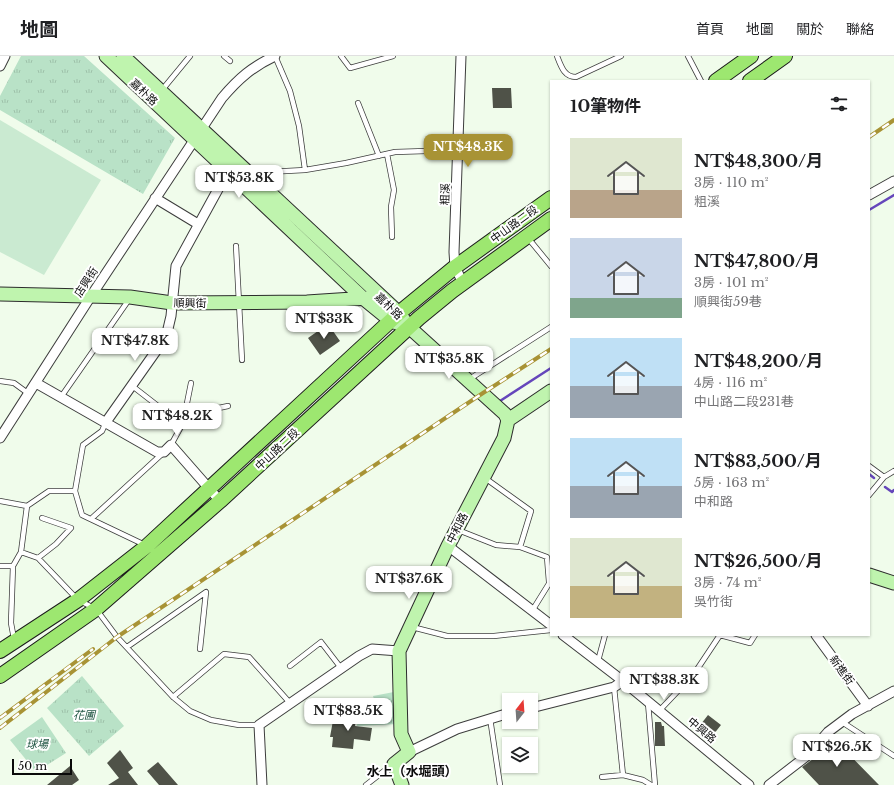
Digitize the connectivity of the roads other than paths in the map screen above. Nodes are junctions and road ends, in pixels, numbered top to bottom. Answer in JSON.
{"nodes":[{"id":1,"x":5,"y":56,"type":"edge"},
{"id":2,"x":106,"y":56,"type":"edge"},
{"id":3,"x":123,"y":56,"type":"edge"},
{"id":4,"x":190,"y":56,"type":"edge"},
{"id":5,"x":224,"y":56,"type":"edge"},
{"id":6,"x":275,"y":56,"type":"edge"},
{"id":7,"x":341,"y":56,"type":"edge"},
{"id":8,"x":393,"y":56,"type":"edge"},
{"id":9,"x":461,"y":56,"type":"edge"},
{"id":10,"x":557,"y":56,"type":"edge"},
{"id":11,"x":621,"y":56,"type":"edge"},
{"id":12,"x":688,"y":56,"type":"edge"},
{"id":13,"x":751,"y":56,"type":"edge"},
{"id":14,"x":785,"y":56,"type":"edge"},
{"id":15,"x":230,"y":61,"type":"dead end"},
{"id":16,"x":0,"y":66,"type":"edge"},
{"id":17,"x":700,"y":80,"type":"edge"},
{"id":18,"x":717,"y":80,"type":"edge"},
{"id":19,"x":751,"y":80,"type":"edge"},
{"id":20,"x":156,"y":95,"type":"junction"},
{"id":21,"x":358,"y":103,"type":"dead end"},
{"id":22,"x":202,"y":128,"type":"junction"},
{"id":23,"x":194,"y":139,"type":"junction"},
{"id":24,"x":495,"y":142,"type":"dead end"},
{"id":25,"x":458,"y":150,"type":"junction"},
{"id":26,"x":387,"y":154,"type":"junction"},
{"id":27,"x":379,"y":156,"type":"junction"},
{"id":28,"x":305,"y":170,"type":"junction"},
{"id":29,"x":228,"y":171,"type":"junction"},
{"id":30,"x":250,"y":174,"type":"junction"},
{"id":31,"x":894,"y":181,"type":"edge"},
{"id":32,"x":870,"y":194,"type":"edge"},
{"id":33,"x":155,"y":198,"type":"junction"},
{"id":34,"x":550,"y":199,"type":"edge"},
{"id":35,"x":550,"y":220,"type":"edge"},
{"id":36,"x":198,"y":224,"type":"junction"},
{"id":37,"x":527,"y":236,"type":"junction"},
{"id":38,"x":392,"y":237,"type":"dead end"},
{"id":39,"x":236,"y":246,"type":"dead end"},
{"id":40,"x":550,"y":265,"type":"edge"},
{"id":41,"x":455,"y":267,"type":"junction"},
{"id":42,"x":463,"y":283,"type":"junction"},
{"id":43,"x":0,"y":294,"type":"edge"},
{"id":44,"x":91,"y":296,"type":"junction"},
{"id":45,"x":379,"y":296,"type":"junction"},
{"id":46,"x":130,"y":297,"type":"junction"},
{"id":47,"x":364,"y":299,"type":"junction"},
{"id":48,"x":172,"y":303,"type":"junction"},
{"id":49,"x":238,"y":303,"type":"junction"},
{"id":50,"x":395,"y":317,"type":"junction"},
{"id":51,"x":409,"y":327,"type":"junction"},
{"id":52,"x":550,"y":328,"type":"edge"},
{"id":53,"x":242,"y":360,"type":"dead end"},
{"id":54,"x":468,"y":380,"type":"junction"},
{"id":55,"x":0,"y":381,"type":"edge"},
{"id":56,"x":36,"y":383,"type":"junction"},
{"id":57,"x":191,"y":383,"type":"dead end"},
{"id":58,"x":131,"y":385,"type":"junction"},
{"id":59,"x":550,"y":392,"type":"edge"},
{"id":60,"x":29,"y":394,"type":"junction"},
{"id":61,"x":61,"y":397,"type":"junction"},
{"id":62,"x":158,"y":406,"type":"dead end"},
{"id":63,"x":228,"y":406,"type":"dead end"},
{"id":64,"x":508,"y":420,"type":"junction"},
{"id":65,"x":106,"y":422,"type":"junction"},
{"id":66,"x":183,"y":423,"type":"junction"},
{"id":67,"x":0,"y":438,"type":"edge"},
{"id":68,"x":168,"y":449,"type":"junction"},
{"id":69,"x":870,"y":467,"type":"edge"},
{"id":70,"x":894,"y":471,"type":"edge"},
{"id":71,"x":884,"y":477,"type":"junction"},
{"id":72,"x":484,"y":478,"type":"junction"},
{"id":73,"x":209,"y":488,"type":"junction"},
{"id":74,"x":75,"y":491,"type":"junction"},
{"id":75,"x":870,"y":494,"type":"edge"},
{"id":76,"x":0,"y":501,"type":"edge"},
{"id":77,"x":220,"y":501,"type":"junction"},
{"id":78,"x":26,"y":506,"type":"junction"},
{"id":79,"x":42,"y":518,"type":"dead end"},
{"id":80,"x":91,"y":519,"type":"junction"},
{"id":81,"x":457,"y":529,"type":"junction"},
{"id":82,"x":147,"y":546,"type":"junction"},
{"id":83,"x":448,"y":546,"type":"junction"},
{"id":84,"x":520,"y":547,"type":"junction"},
{"id":85,"x":20,"y":552,"type":"junction"},
{"id":86,"x":38,"y":558,"type":"junction"},
{"id":87,"x":0,"y":566,"type":"edge"},
{"id":88,"x":13,"y":566,"type":"junction"},
{"id":89,"x":870,"y":575,"type":"edge"},
{"id":90,"x":550,"y":582,"type":"edge"},
{"id":91,"x":894,"y":583,"type":"edge"},
{"id":92,"x":78,"y":600,"type":"junction"},
{"id":93,"x":96,"y":609,"type":"junction"},
{"id":94,"x":532,"y":611,"type":"junction"},
{"id":95,"x":550,"y":624,"type":"edge"},
{"id":96,"x":411,"y":626,"type":"junction"},
{"id":97,"x":550,"y":630,"type":"edge"},
{"id":98,"x":564,"y":636,"type":"edge"},
{"id":99,"x":605,"y":636,"type":"edge"},
{"id":100,"x":719,"y":636,"type":"edge"},
{"id":101,"x":724,"y":636,"type":"edge"},
{"id":102,"x":754,"y":636,"type":"edge"},
{"id":103,"x":817,"y":636,"type":"edge"},
{"id":104,"x":14,"y":642,"type":"junction"},
{"id":105,"x":127,"y":647,"type":"junction"},
{"id":106,"x":200,"y":649,"type":"dead end"},
{"id":107,"x":0,"y":651,"type":"edge"},
{"id":108,"x":399,"y":651,"type":"junction"},
{"id":109,"x":598,"y":662,"type":"junction"},
{"id":110,"x":290,"y":666,"type":"dead end"},
{"id":111,"x":341,"y":668,"type":"junction"},
{"id":112,"x":0,"y":676,"type":"edge"},
{"id":113,"x":623,"y":681,"type":"junction"},
{"id":114,"x":614,"y":687,"type":"junction"},
{"id":115,"x":894,"y":691,"type":"edge"},
{"id":116,"x":173,"y":697,"type":"junction"},
{"id":117,"x":648,"y":702,"type":"junction"},
{"id":118,"x":290,"y":703,"type":"junction"},
{"id":119,"x":538,"y":706,"type":"edge"},
{"id":120,"x":868,"y":706,"type":"junction"},
{"id":121,"x":659,"y":711,"type":"junction"},
{"id":122,"x":502,"y":715,"type":"edge"},
{"id":123,"x":490,"y":718,"type":"junction"},
{"id":124,"x":842,"y":722,"type":"junction"},
{"id":125,"x":259,"y":725,"type":"junction"},
{"id":126,"x":409,"y":752,"type":"junction"},
{"id":127,"x":894,"y":756,"type":"edge"},
{"id":128,"x":394,"y":764,"type":"junction"},
{"id":129,"x":623,"y":775,"type":"junction"},
{"id":130,"x":602,"y":777,"type":"dead end"},
{"id":131,"x":262,"y":785,"type":"edge"},
{"id":132,"x":366,"y":785,"type":"edge"},
{"id":133,"x":402,"y":785,"type":"edge"},
{"id":134,"x":500,"y":785,"type":"edge"},
{"id":135,"x":651,"y":785,"type":"edge"},
{"id":136,"x":655,"y":785,"type":"edge"},
{"id":137,"x":749,"y":785,"type":"edge"},
{"id":138,"x":768,"y":785,"type":"edge"}],
"edges":[{"from":1,"to":16,"type":"street"},
{"from":2,"to":20,"type":"street","name":"嘉朴路"},
{"from":3,"to":20,"type":"street","name":"嘉朴路"},
{"from":4,"to":20,"type":"lane"},
{"from":5,"to":15,"type":"lane"},
{"from":6,"to":22,"type":"street","name":"店興街"},
{"from":6,"to":28,"type":"lane"},
{"from":7,"to":8,"type":"lane"},
{"from":9,"to":25,"type":"street","name":"粗溪"},
{"from":10,"to":11,"type":"lane"},
{"from":12,"to":17,"type":"lane"},
{"from":13,"to":18,"type":"main road"},
{"from":14,"to":19,"type":"main road"},
{"from":20,"to":22,"type":"street","name":"嘉朴路"},
{"from":20,"to":23,"type":"street","name":"嘉朴路"},
{"from":21,"to":27,"type":"lane"},
{"from":22,"to":23,"type":"street","name":"店興街"},
{"from":22,"to":30,"type":"street","name":"嘉朴路"},
{"from":23,"to":29,"type":"street","name":"嘉朴路"},
{"from":23,"to":33,"type":"street","name":"店興街"},
{"from":24,"to":25,"type":"lane"},
{"from":25,"to":26,"type":"lane"},
{"from":25,"to":41,"type":"street","name":"粗溪"},
{"from":26,"to":27,"type":"lane"},
{"from":26,"to":38,"type":"lane"},
{"from":27,"to":28,"type":"lane"},
{"from":28,"to":30,"type":"lane"},
{"from":29,"to":36,"type":"street"},
{"from":29,"to":47,"type":"street","name":"嘉朴路"},
{"from":30,"to":45,"type":"street","name":"嘉朴路"},
{"from":31,"to":32,"type":"street"},
{"from":33,"to":36,"type":"street"},
{"from":33,"to":44,"type":"street","name":"店興街"},
{"from":34,"to":41,"type":"main road","name":"中山路二段"},
{"from":35,"to":37,"type":"main road","name":"中山路二段"},
{"from":36,"to":48,"type":"street"},
{"from":37,"to":40,"type":"lane"},
{"from":37,"to":42,"type":"main road","name":"中山路二段"},
{"from":39,"to":49,"type":"lane"},
{"from":41,"to":42,"type":"street","name":"粗溪"},
{"from":41,"to":50,"type":"main road","name":"中山路二段"},
{"from":42,"to":51,"type":"main road","name":"中山路二段"},
{"from":43,"to":44,"type":"street","name":"順興街"},
{"from":44,"to":46,"type":"street","name":"順興街"},
{"from":44,"to":56,"type":"street","name":"店興街"},
{"from":45,"to":47,"type":"street","name":"順興街"},
{"from":45,"to":50,"type":"street","name":"嘉朴路"},
{"from":46,"to":48,"type":"street","name":"順興街"},
{"from":46,"to":61,"type":"lane"},
{"from":47,"to":49,"type":"street","name":"順興街"},
{"from":47,"to":50,"type":"street","name":"嘉朴路"},
{"from":48,"to":49,"type":"street","name":"順興街"},
{"from":48,"to":58,"type":"street"},
{"from":49,"to":53,"type":"lane"},
{"from":50,"to":51,"type":"street","name":"嘉朴路"},
{"from":50,"to":73,"type":"main road","name":"中山路二段"},
{"from":51,"to":54,"type":"street"},
{"from":51,"to":77,"type":"main road","name":"中山路二段"},
{"from":52,"to":54,"type":"lane"},
{"from":54,"to":64,"type":"street"},
{"from":55,"to":60,"type":"lane"},
{"from":56,"to":60,"type":"street","name":"店興街"},
{"from":56,"to":61,"type":"street"},
{"from":57,"to":66,"type":"lane"},
{"from":58,"to":62,"type":"lane"},
{"from":58,"to":65,"type":"street"},
{"from":59,"to":64,"type":"street"},
{"from":60,"to":67,"type":"street","name":"店興街"},
{"from":61,"to":65,"type":"street"},
{"from":63,"to":66,"type":"lane"},
{"from":64,"to":72,"type":"street","name":"中和路"},
{"from":65,"to":68,"type":"street"},
{"from":65,"to":74,"type":"lane"},
{"from":66,"to":68,"type":"lane"},
{"from":68,"to":73,"type":"street"},
{"from":68,"to":80,"type":"lane"},
{"from":69,"to":71,"type":"lane"},
{"from":70,"to":71,"type":"lane"},
{"from":71,"to":75,"type":"lane"},
{"from":72,"to":81,"type":"street","name":"中和路"},
{"from":72,"to":84,"type":"lane"},
{"from":73,"to":77,"type":"street"},
{"from":73,"to":82,"type":"main road","name":"中山路二段"},
{"from":74,"to":78,"type":"lane"},
{"from":74,"to":80,"type":"lane"},
{"from":76,"to":78,"type":"lane"},
{"from":77,"to":93,"type":"main road","name":"中山路二段"},
{"from":78,"to":85,"type":"lane"},
{"from":79,"to":86,"type":"lane"},
{"from":80,"to":82,"type":"lane"},
{"from":81,"to":83,"type":"street","name":"中和路"},
{"from":81,"to":84,"type":"lane"},
{"from":82,"to":92,"type":"main road","name":"中山路二段"},
{"from":83,"to":94,"type":"street"},
{"from":83,"to":96,"type":"street","name":"中和路"},
{"from":84,"to":90,"type":"lane"},
{"from":85,"to":86,"type":"lane"},
{"from":85,"to":88,"type":"lane"},
{"from":86,"to":92,"type":"lane"},
{"from":87,"to":88,"type":"lane"},
{"from":88,"to":104,"type":"lane"},
{"from":89,"to":91,"type":"street"},
{"from":90,"to":94,"type":"lane"},
{"from":92,"to":93,"type":"lane"},
{"from":92,"to":104,"type":"main road","name":"中山路二段"},
{"from":93,"to":105,"type":"lane"},
{"from":93,"to":112,"type":"main road","name":"中山路二段"},
{"from":94,"to":95,"type":"street"},
{"from":96,"to":97,"type":"lane"},
{"from":96,"to":108,"type":"street","name":"中和路"},
{"from":98,"to":109,"type":"street","name":"中興路"},
{"from":99,"to":109,"type":"lane"},
{"from":100,"to":121,"type":"lane"},
{"from":101,"to":102,"type":"lane"},
{"from":103,"to":120,"type":"street","name":"新進街"},
{"from":104,"to":107,"type":"main road","name":"中山路二段"},
{"from":105,"to":106,"type":"lane"},
{"from":105,"to":116,"type":"lane"},
{"from":108,"to":111,"type":"street"},
{"from":108,"to":126,"type":"street","name":"中和路"},
{"from":109,"to":113,"type":"street","name":"中興路"},
{"from":110,"to":111,"type":"lane"},
{"from":111,"to":118,"type":"street"},
{"from":113,"to":114,"type":"street"},
{"from":113,"to":117,"type":"street","name":"中興路"},
{"from":114,"to":119,"type":"street"},
{"from":114,"to":129,"type":"lane"},
{"from":115,"to":120,"type":"street"},
{"from":116,"to":118,"type":"lane"},
{"from":116,"to":125,"type":"lane"},
{"from":117,"to":121,"type":"street","name":"中興路"},
{"from":117,"to":136,"type":"lane"},
{"from":118,"to":125,"type":"street"},
{"from":120,"to":124,"type":"street"},
{"from":121,"to":137,"type":"street","name":"中興路"},
{"from":122,"to":123,"type":"street"},
{"from":123,"to":126,"type":"street"},
{"from":123,"to":134,"type":"lane"},
{"from":124,"to":127,"type":"lane"},
{"from":124,"to":138,"type":"street"},
{"from":125,"to":131,"type":"street"},
{"from":126,"to":128,"type":"street"},
{"from":128,"to":132,"type":"lane"},
{"from":128,"to":133,"type":"street"},
{"from":129,"to":130,"type":"lane"},
{"from":129,"to":135,"type":"lane"}]}
